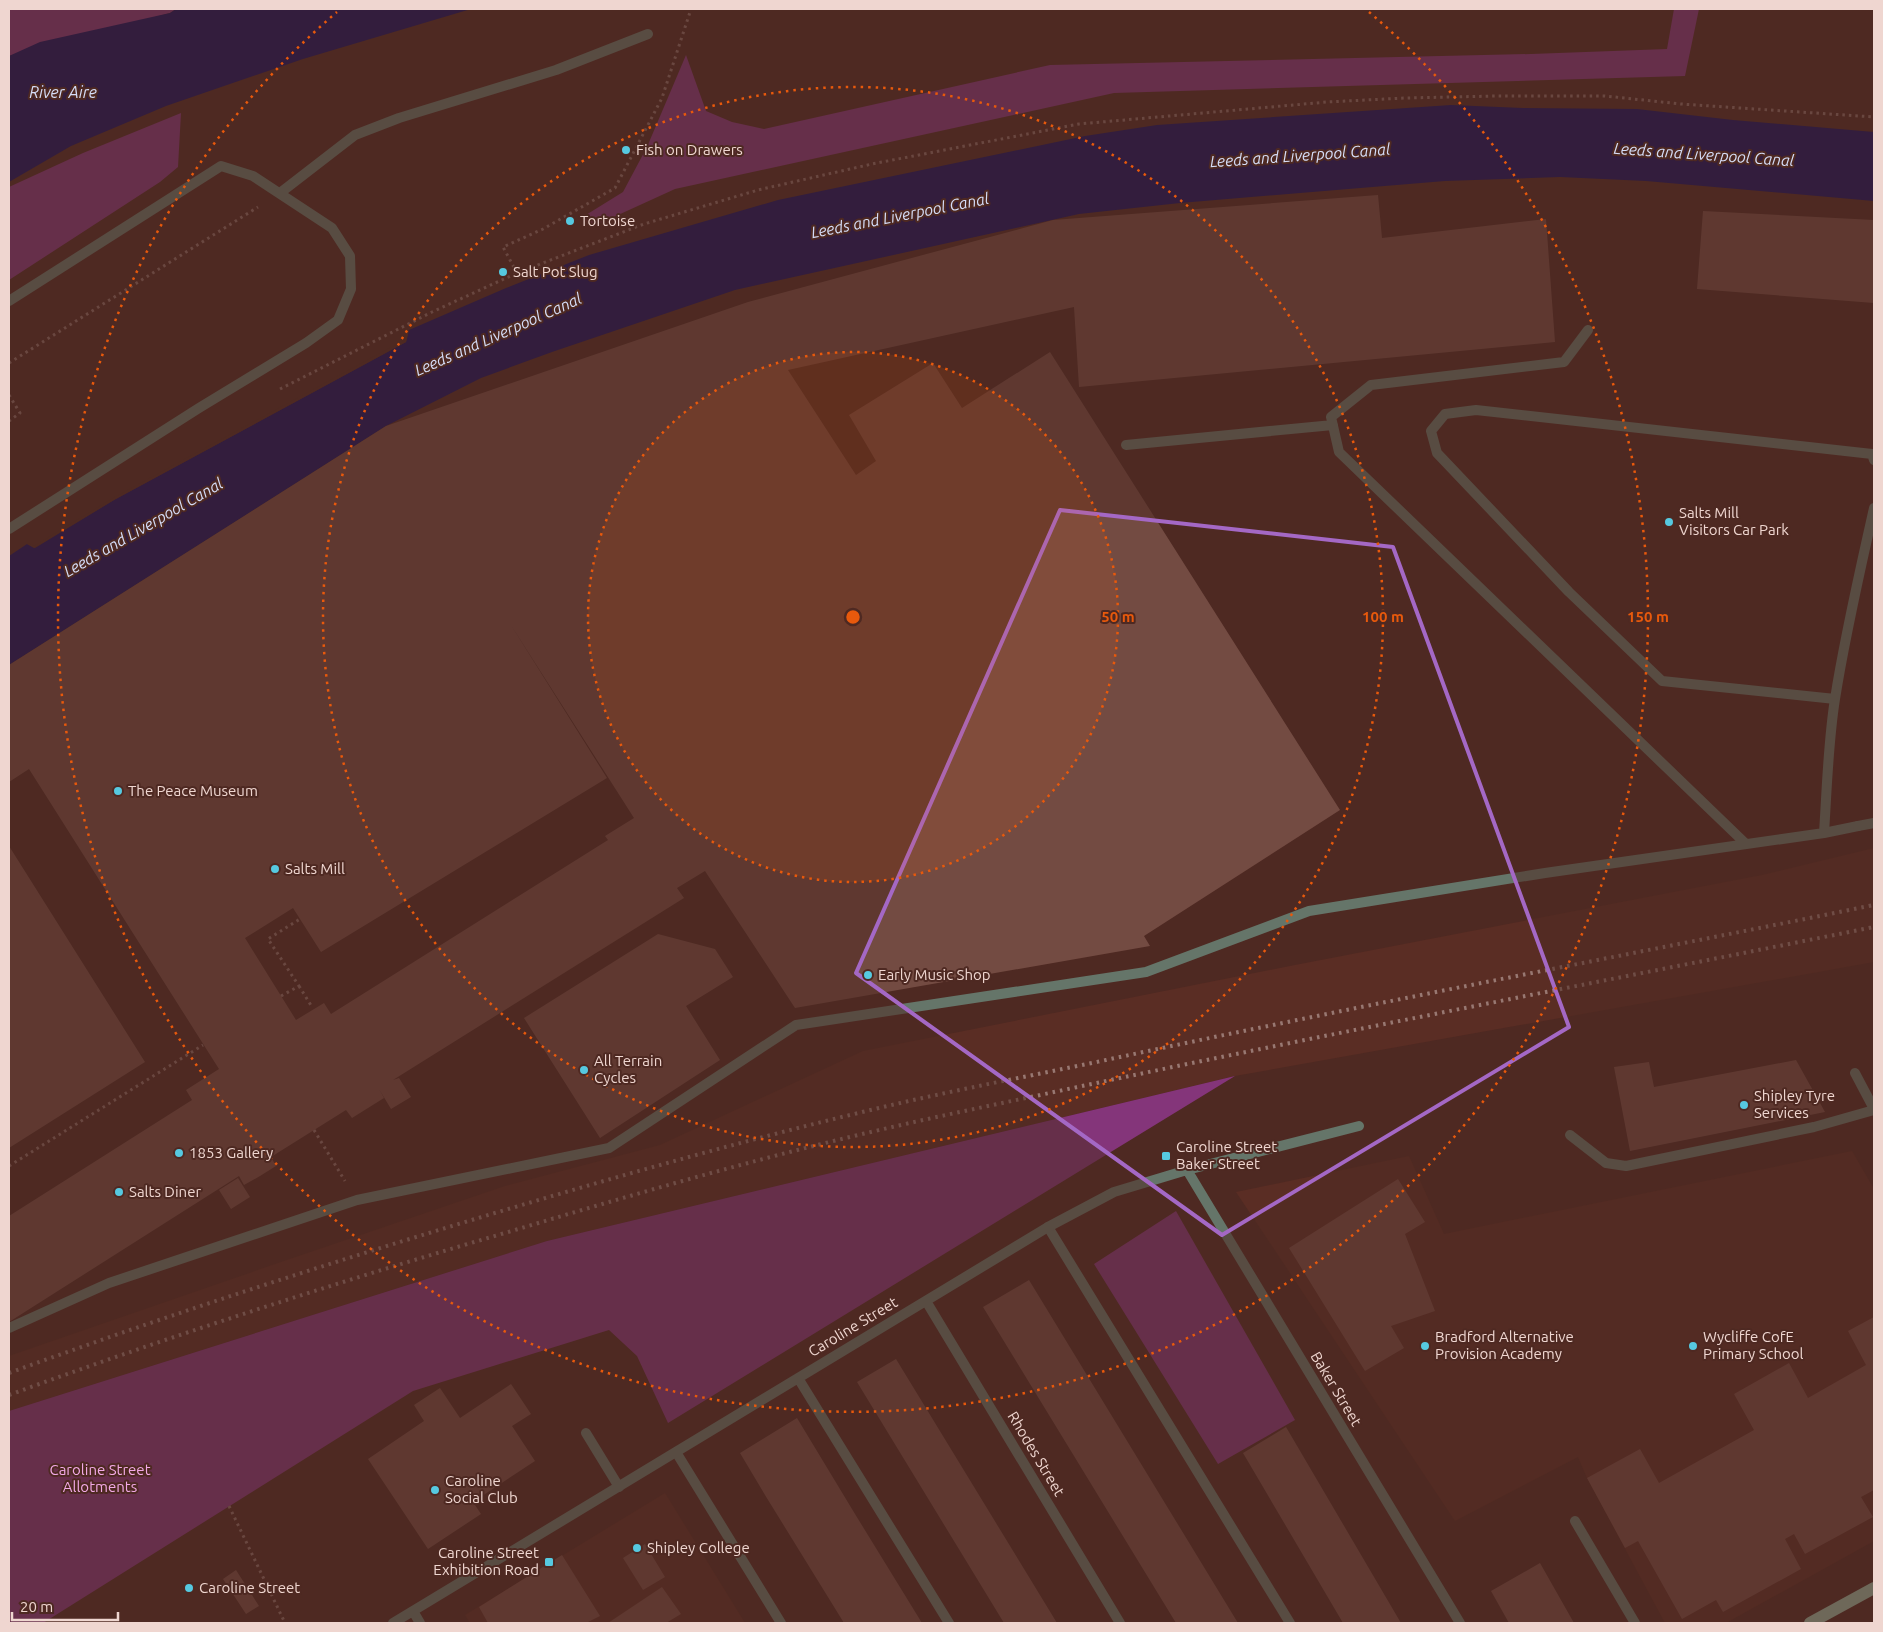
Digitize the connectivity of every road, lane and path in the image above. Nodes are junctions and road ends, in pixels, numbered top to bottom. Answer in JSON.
{"nodes":[{"id":1,"x":691,"y":9,"type":"edge"},
{"id":2,"x":648,"y":34,"type":"dead end"},
{"id":3,"x":1874,"y":117,"type":"edge"},
{"id":4,"x":280,"y":193,"type":"junction"},
{"id":5,"x":517,"y":273,"type":"junction"},
{"id":6,"x":9,"y":301,"type":"edge"},
{"id":7,"x":1588,"y":330,"type":"dead end"},
{"id":8,"x":377,"y":339,"type":"dead end"},
{"id":9,"x":9,"y":363,"type":"edge"},
{"id":10,"x":9,"y":395,"type":"edge"},
{"id":11,"x":9,"y":421,"type":"edge"},
{"id":12,"x":1333,"y":425,"type":"junction"},
{"id":13,"x":1126,"y":445,"type":"dead end"},
{"id":14,"x":1874,"y":460,"type":"edge"},
{"id":15,"x":1874,"y":508,"type":"edge"},
{"id":16,"x":9,"y":530,"type":"edge"},
{"id":17,"x":1835,"y":699,"type":"junction"},
{"id":18,"x":1874,"y":823,"type":"edge"},
{"id":19,"x":1824,"y":832,"type":"junction"},
{"id":20,"x":1746,"y":844,"type":"junction"},
{"id":21,"x":300,"y":919,"type":"dead end"},
{"id":22,"x":299,"y":986,"type":"junction"},
{"id":23,"x":281,"y":996,"type":"dead end"},
{"id":24,"x":312,"y":1007,"type":"dead end"},
{"id":25,"x":203,"y":1044,"type":"dead end"},
{"id":26,"x":1855,"y":1073,"type":"dead end"},
{"id":27,"x":1874,"y":1110,"type":"edge"},
{"id":28,"x":1358,"y":1126,"type":"dead end"},
{"id":29,"x":314,"y":1130,"type":"dead end"},
{"id":30,"x":1570,"y":1135,"type":"dead end"},
{"id":31,"x":9,"y":1166,"type":"edge"},
{"id":32,"x":1187,"y":1170,"type":"junction"},
{"id":33,"x":357,"y":1200,"type":"junction"},
{"id":34,"x":1048,"y":1227,"type":"junction"},
{"id":35,"x":926,"y":1301,"type":"junction"},
{"id":36,"x":9,"y":1328,"type":"edge"},
{"id":37,"x":798,"y":1378,"type":"junction"},
{"id":38,"x":586,"y":1433,"type":"dead end"},
{"id":39,"x":676,"y":1452,"type":"junction"},
{"id":40,"x":619,"y":1487,"type":"junction"},
{"id":41,"x":229,"y":1506,"type":"dead end"},
{"id":42,"x":1575,"y":1521,"type":"dead end"},
{"id":43,"x":1874,"y":1588,"type":"edge"},
{"id":44,"x":413,"y":1612,"type":"junction"},
{"id":45,"x":285,"y":1623,"type":"edge"},
{"id":46,"x":393,"y":1623,"type":"edge"},
{"id":47,"x":420,"y":1623,"type":"edge"},
{"id":48,"x":781,"y":1623,"type":"edge"},
{"id":49,"x":949,"y":1623,"type":"edge"},
{"id":50,"x":1120,"y":1623,"type":"edge"},
{"id":51,"x":1290,"y":1623,"type":"edge"},
{"id":52,"x":1460,"y":1623,"type":"edge"},
{"id":53,"x":1635,"y":1623,"type":"edge"},
{"id":54,"x":1810,"y":1623,"type":"edge"}],
"edges":[{"from":1,"to":5,"type":"path"},
{"from":2,"to":4,"type":"street"},
{"from":3,"to":5,"type":"path"},
{"from":4,"to":6,"type":"street"},
{"from":4,"to":9,"type":"path"},
{"from":4,"to":16,"type":"street"},
{"from":5,"to":8,"type":"path"},
{"from":7,"to":12,"type":"street"},
{"from":10,"to":11,"type":"path"},
{"from":12,"to":13,"type":"street"},
{"from":12,"to":20,"type":"street"},
{"from":14,"to":17,"type":"street"},
{"from":15,"to":17,"type":"street"},
{"from":17,"to":19,"type":"street"},
{"from":18,"to":19,"type":"street"},
{"from":19,"to":20,"type":"street"},
{"from":20,"to":33,"type":"street"},
{"from":21,"to":22,"type":"path"},
{"from":22,"to":23,"type":"path"},
{"from":22,"to":24,"type":"path"},
{"from":25,"to":31,"type":"path"},
{"from":26,"to":27,"type":"street"},
{"from":27,"to":30,"type":"street"},
{"from":28,"to":32,"type":"street","name":"Caroline Street"},
{"from":29,"to":33,"type":"path"},
{"from":32,"to":34,"type":"street","name":"Caroline Street"},
{"from":32,"to":52,"type":"street","name":"Baker Street"},
{"from":33,"to":36,"type":"street"},
{"from":34,"to":35,"type":"street","name":"Caroline Street"},
{"from":34,"to":51,"type":"street"},
{"from":35,"to":37,"type":"street","name":"Caroline Street"},
{"from":35,"to":50,"type":"street","name":"Rhodes Street"},
{"from":37,"to":39,"type":"street","name":"Caroline Street"},
{"from":37,"to":49,"type":"street"},
{"from":38,"to":40,"type":"street"},
{"from":39,"to":40,"type":"street","name":"Caroline Street"},
{"from":39,"to":48,"type":"street"},
{"from":40,"to":44,"type":"street","name":"Caroline Street"},
{"from":41,"to":45,"type":"path"},
{"from":42,"to":53,"type":"street"},
{"from":43,"to":54,"type":"main road"},
{"from":44,"to":46,"type":"street","name":"Caroline Street"},
{"from":44,"to":47,"type":"street"}]}
